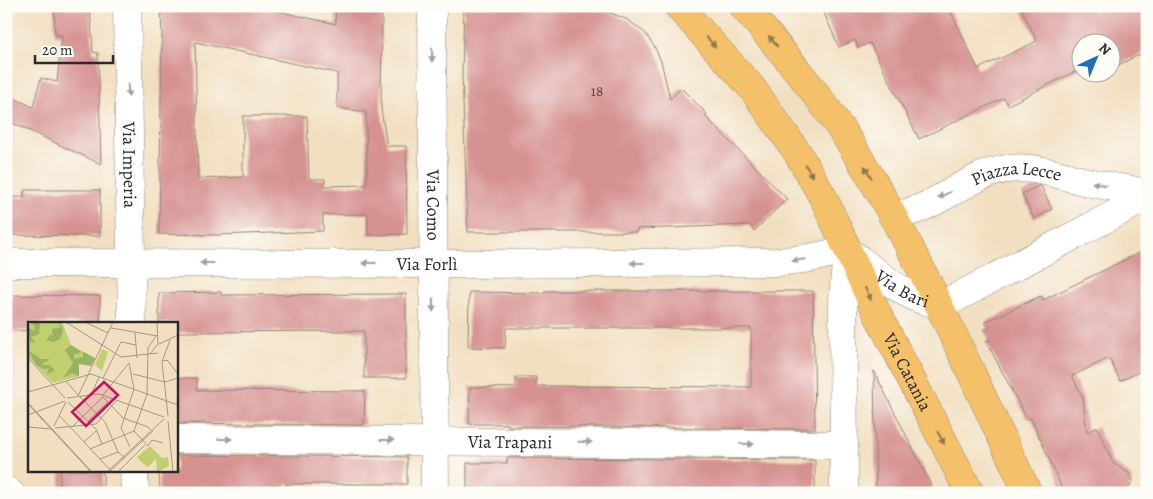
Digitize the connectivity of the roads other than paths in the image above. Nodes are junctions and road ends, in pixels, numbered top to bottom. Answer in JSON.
{"nodes":[{"id":1,"x":127,"y":6,"type":"edge"},
{"id":2,"x":432,"y":6,"type":"edge"},
{"id":3,"x":678,"y":6,"type":"edge"},
{"id":4,"x":743,"y":6,"type":"edge"},
{"id":5,"x":1147,"y":193,"type":"edge"},
{"id":6,"x":1147,"y":197,"type":"edge"},
{"id":7,"x":892,"y":214,"type":"junction"},
{"id":8,"x":847,"y":250,"type":"junction"},
{"id":9,"x":6,"y":263,"type":"edge"},
{"id":10,"x":131,"y":263,"type":"junction"},
{"id":11,"x":432,"y":264,"type":"junction"},
{"id":12,"x":938,"y":304,"type":"junction"},
{"id":13,"x":132,"y":322,"type":"edge"},
{"id":14,"x":178,"y":439,"type":"edge"},
{"id":15,"x":434,"y":441,"type":"junction"},
{"id":16,"x":844,"y":445,"type":"junction"},
{"id":17,"x":134,"y":472,"type":"edge"},
{"id":18,"x":6,"y":490,"type":"edge"},
{"id":19,"x":10,"y":493,"type":"edge"},
{"id":20,"x":134,"y":493,"type":"edge"},
{"id":21,"x":435,"y":493,"type":"edge"},
{"id":22,"x":844,"y":493,"type":"edge"},
{"id":23,"x":970,"y":493,"type":"edge"},
{"id":24,"x":1028,"y":493,"type":"edge"}],
"edges":[{"from":1,"to":10,"type":"street","name":"Via Imperia","one_way":true},
{"from":2,"to":11,"type":"street","name":"Via Como","one_way":true},
{"from":3,"to":8,"type":"main road","name":"Via Bari","one_way":true},
{"from":7,"to":4,"type":"main road","name":"Via Bari","one_way":true},
{"from":5,"to":7,"type":"street","name":"Piazza Lecce","one_way":true},
{"from":6,"to":12,"type":"street"},
{"from":7,"to":12,"type":"main road","name":"Via Bari"},
{"from":8,"to":11,"type":"street","name":"Via Forlì","one_way":true},
{"from":8,"to":12,"type":"street","name":"Via Bari"},
{"from":8,"to":16,"type":"street"},
{"from":8,"to":23,"type":"main road","name":"Via Catania","one_way":true},
{"from":9,"to":10,"type":"street","name":"Via Forlì"},
{"from":11,"to":10,"type":"street","name":"Via Forlì","one_way":true},
{"from":10,"to":13,"type":"street","name":"Via Imperia"},
{"from":11,"to":15,"type":"street","name":"Via Como","one_way":true},
{"from":12,"to":24,"type":"main road"},
{"from":14,"to":15,"type":"street","name":"Via Trapani","one_way":true},
{"from":15,"to":16,"type":"street","name":"Via Trapani","one_way":true},
{"from":15,"to":21,"type":"street","name":"Via Como"},
{"from":16,"to":22,"type":"street"},
{"from":17,"to":20,"type":"street"},
{"from":18,"to":19,"type":"street"}]}
